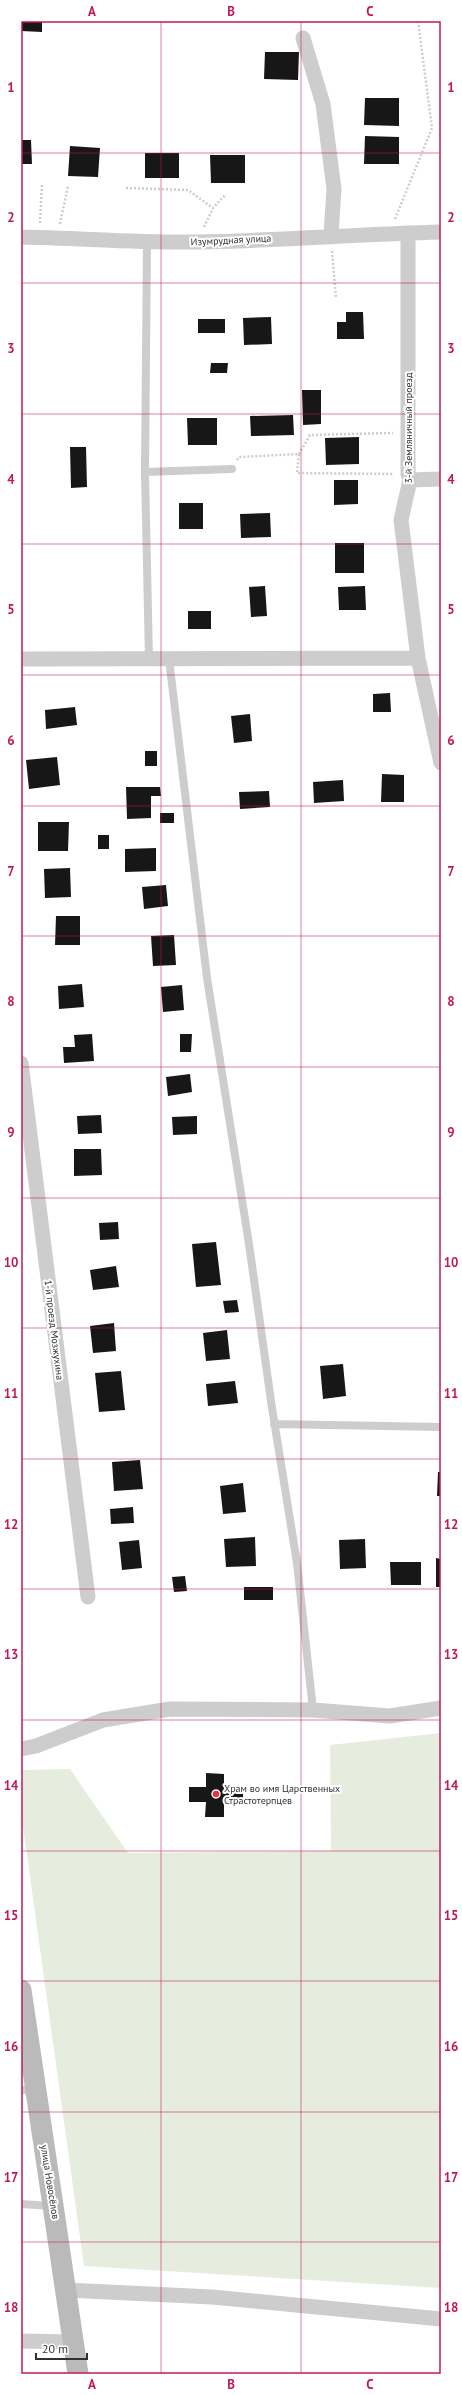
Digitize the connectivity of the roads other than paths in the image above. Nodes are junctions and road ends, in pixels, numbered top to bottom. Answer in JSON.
{"nodes":[{"id":1,"x":303,"y":38,"type":"dead end"},
{"id":2,"x":441,"y":232,"type":"edge"},
{"id":3,"x":408,"y":233,"type":"junction"},
{"id":4,"x":331,"y":235,"type":"junction"},
{"id":5,"x":21,"y":237,"type":"edge"},
{"id":6,"x":147,"y":242,"type":"junction"},
{"id":7,"x":232,"y":469,"type":"road end"},
{"id":8,"x":145,"y":472,"type":"junction"},
{"id":9,"x":409,"y":477,"type":"junction"},
{"id":10,"x":441,"y":479,"type":"edge"},
{"id":11,"x":418,"y":658,"type":"junction"},
{"id":12,"x":21,"y":659,"type":"edge"},
{"id":13,"x":169,"y":659,"type":"junction"},
{"id":14,"x":149,"y":660,"type":"junction"},
{"id":15,"x":441,"y":763,"type":"edge"},
{"id":16,"x":21,"y":1063,"type":"edge"},
{"id":17,"x":274,"y":1424,"type":"junction"},
{"id":18,"x":441,"y":1427,"type":"edge"},
{"id":19,"x":88,"y":1596,"type":"dead end"},
{"id":20,"x":441,"y":1708,"type":"edge"},
{"id":21,"x":313,"y":1710,"type":"junction"},
{"id":22,"x":21,"y":1749,"type":"edge"},
{"id":23,"x":21,"y":1990,"type":"edge"},
{"id":24,"x":28,"y":2090,"type":"edge"},
{"id":25,"x":21,"y":2204,"type":"edge"},
{"id":26,"x":53,"y":2206,"type":"junction"},
{"id":27,"x":66,"y":2290,"type":"junction"},
{"id":28,"x":441,"y":2319,"type":"edge"},
{"id":29,"x":21,"y":2341,"type":"edge"},
{"id":30,"x":74,"y":2342,"type":"junction"},
{"id":31,"x":78,"y":2374,"type":"edge"}],
"edges":[{"from":1,"to":4,"type":"street"},
{"from":2,"to":3,"type":"street","name":"Изумрудная улица"},
{"from":3,"to":4,"type":"street","name":"Изумрудная улица"},
{"from":3,"to":9,"type":"street","name":"3-й Земляничный проезд"},
{"from":4,"to":6,"type":"street","name":"Изумрудная улица"},
{"from":5,"to":6,"type":"street","name":"Изумрудная улица"},
{"from":6,"to":8,"type":"lane"},
{"from":7,"to":8,"type":"lane"},
{"from":8,"to":14,"type":"lane"},
{"from":9,"to":10,"type":"street"},
{"from":9,"to":11,"type":"street","name":"3-й Земляничный проезд"},
{"from":11,"to":13,"type":"street"},
{"from":11,"to":15,"type":"street","name":"3-й Земляничный проезд"},
{"from":12,"to":14,"type":"street"},
{"from":13,"to":14,"type":"street"},
{"from":13,"to":17,"type":"lane"},
{"from":16,"to":19,"type":"street","name":"1-й проезд Мозжухина"},
{"from":17,"to":18,"type":"lane"},
{"from":17,"to":21,"type":"lane"},
{"from":20,"to":21,"type":"street"},
{"from":21,"to":22,"type":"street"},
{"from":23,"to":24,"type":"street","name":"улица Новосёлов"},
{"from":24,"to":26,"type":"street","name":"улица Новосёлов"},
{"from":25,"to":26,"type":"lane"},
{"from":26,"to":27,"type":"street","name":"улица Новосёлов"},
{"from":27,"to":28,"type":"street"},
{"from":27,"to":30,"type":"street","name":"улица Новосёлов"},
{"from":29,"to":30,"type":"street"},
{"from":30,"to":31,"type":"street","name":"улица Новосёлов"}]}
